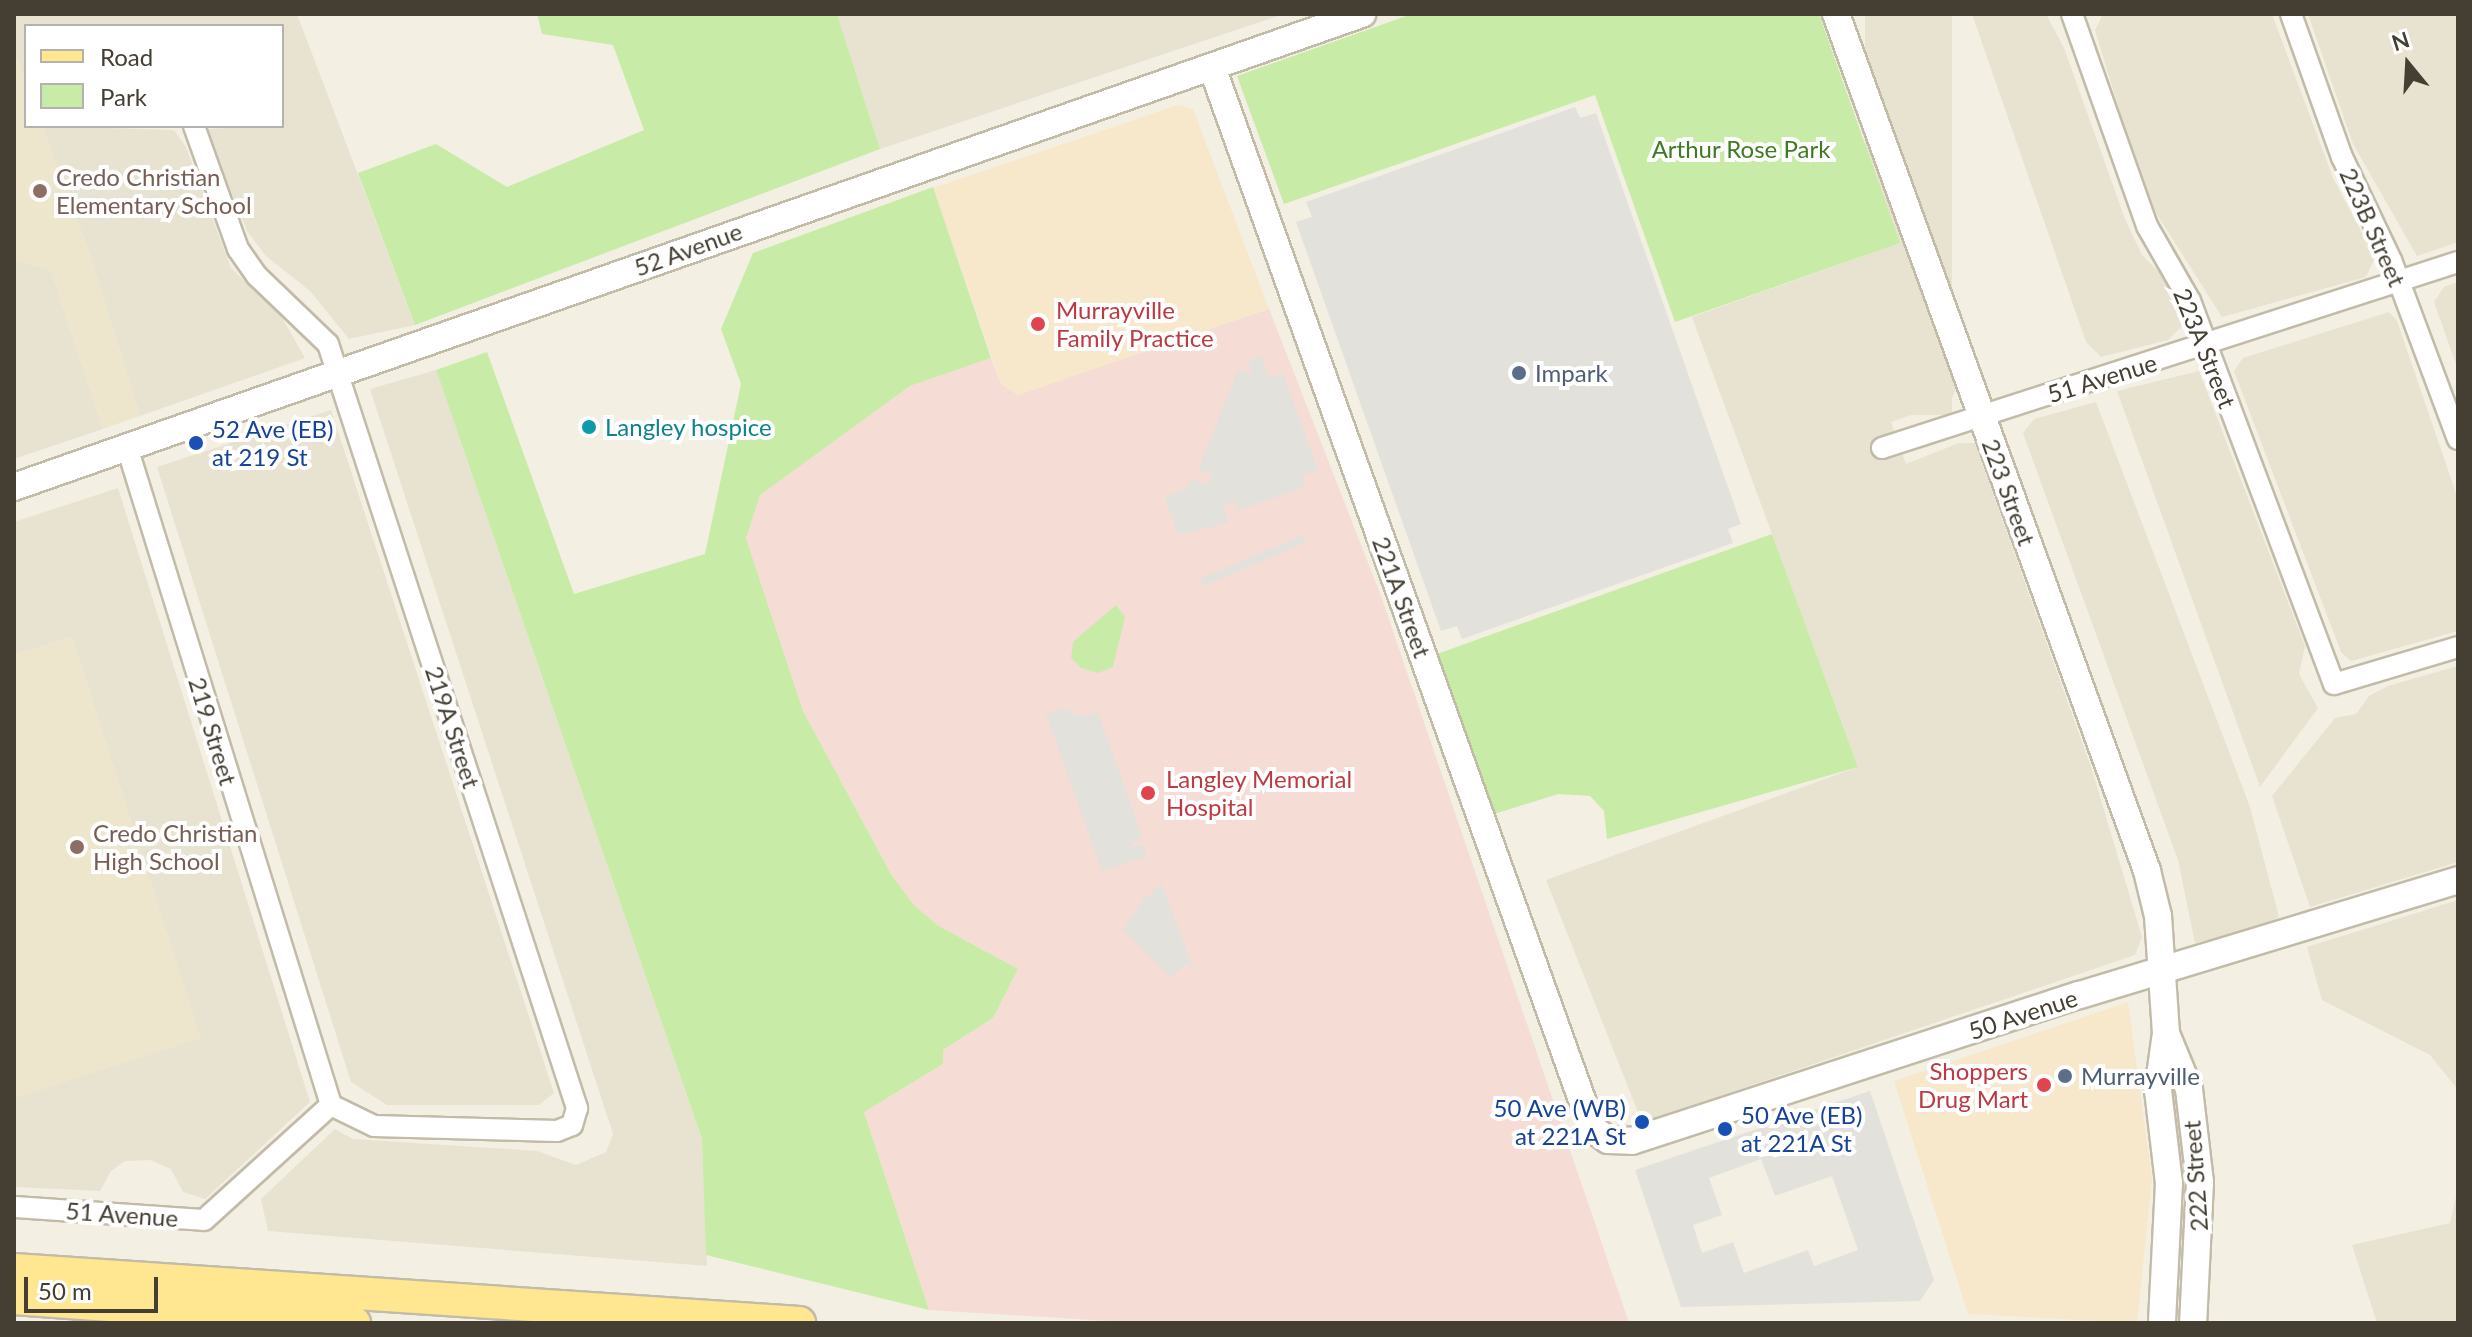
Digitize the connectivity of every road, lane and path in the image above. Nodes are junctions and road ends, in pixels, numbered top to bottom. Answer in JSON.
{"nodes":[{"id":1,"x":1362,"y":14,"type":"edge"},
{"id":2,"x":1836,"y":14,"type":"edge"},
{"id":3,"x":2072,"y":14,"type":"edge"},
{"id":4,"x":2291,"y":14,"type":"edge"},
{"id":5,"x":1212,"y":67,"type":"junction"},
{"id":6,"x":195,"y":128,"type":"edge"},
{"id":7,"x":2458,"y":262,"type":"edge"},
{"id":8,"x":2399,"y":282,"type":"junction"},
{"id":9,"x":2206,"y":345,"type":"junction"},
{"id":10,"x":338,"y":372,"type":"junction"},
{"id":11,"x":1981,"y":414,"type":"junction"},
{"id":12,"x":2458,"y":439,"type":"edge"},
{"id":13,"x":127,"y":447,"type":"junction"},
{"id":14,"x":1882,"y":448,"type":"dead end"},
{"id":15,"x":14,"y":487,"type":"edge"},
{"id":16,"x":2458,"y":647,"type":"edge"},
{"id":17,"x":2458,"y":880,"type":"edge"},
{"id":18,"x":2161,"y":974,"type":"junction"},
{"id":19,"x":2166,"y":1033,"type":"junction"},
{"id":20,"x":331,"y":1105,"type":"junction"},
{"id":21,"x":1592,"y":1128,"type":"joint"},
{"id":22,"x":14,"y":1207,"type":"edge"},
{"id":23,"x":14,"y":1270,"type":"edge"},
{"id":24,"x":14,"y":1298,"type":"edge"},
{"id":25,"x":354,"y":1323,"type":"edge"},
{"id":26,"x":799,"y":1323,"type":"edge"},
{"id":27,"x":2162,"y":1323,"type":"edge"},
{"id":28,"x":2193,"y":1323,"type":"edge"}],
"edges":[{"from":1,"to":5,"type":"street","name":"52 Avenue"},
{"from":2,"to":11,"type":"street","name":"223 Street"},
{"from":3,"to":9,"type":"street","name":"223A Street"},
{"from":4,"to":8,"type":"street","name":"223B Street"},
{"from":5,"to":10,"type":"street","name":"52 Avenue"},
{"from":5,"to":21,"type":"street","name":"221A Street"},
{"from":6,"to":10,"type":"street","name":"219A Street"},
{"from":7,"to":8,"type":"street","name":"51 Avenue"},
{"from":8,"to":9,"type":"street","name":"51 Avenue"},
{"from":8,"to":12,"type":"street","name":"223B Street"},
{"from":9,"to":11,"type":"street","name":"51 Avenue"},
{"from":9,"to":16,"type":"street","name":"223A Street"},
{"from":10,"to":13,"type":"street","name":"52 Avenue"},
{"from":10,"to":20,"type":"street","name":"219A Street"},
{"from":11,"to":14,"type":"street","name":"51 Avenue"},
{"from":11,"to":18,"type":"street","name":"223 Street"},
{"from":13,"to":15,"type":"street","name":"52 Avenue"},
{"from":13,"to":20,"type":"street","name":"219 Street"},
{"from":17,"to":18,"type":"street","name":"50 Avenue"},
{"from":18,"to":19,"type":"street","name":"222 Street"},
{"from":18,"to":21,"type":"street","name":"50 Avenue"},
{"from":19,"to":27,"type":"street","name":"222 Street"},
{"from":19,"to":28,"type":"street","name":"222 Street"},
{"from":20,"to":22,"type":"street","name":"51 Avenue"},
{"from":23,"to":26,"type":"main road"},
{"from":24,"to":25,"type":"main road"}]}
